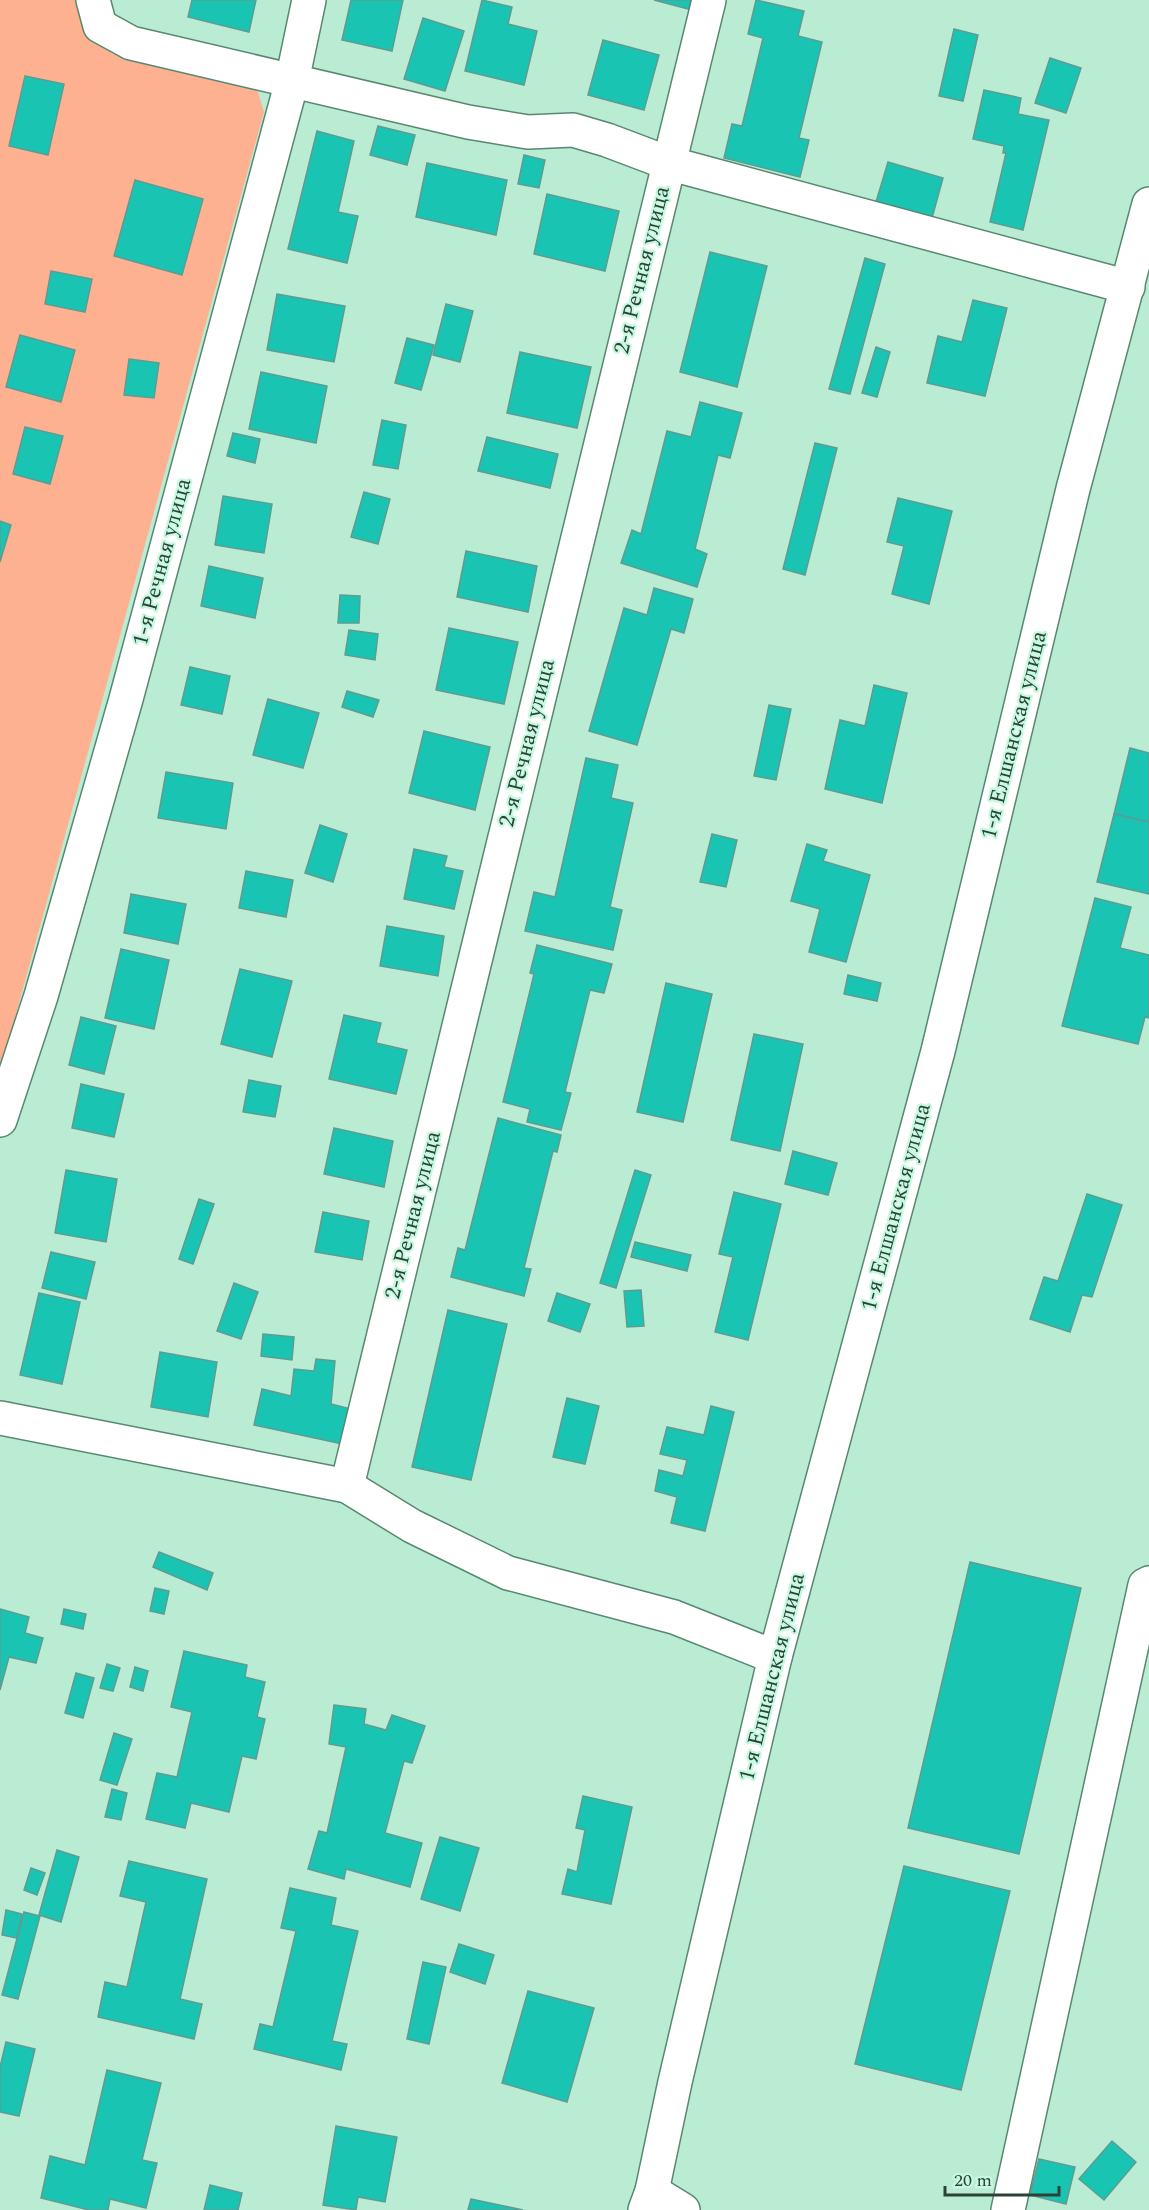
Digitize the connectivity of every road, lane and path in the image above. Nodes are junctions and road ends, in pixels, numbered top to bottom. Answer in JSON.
{"nodes":[{"id":1,"x":93,"y":0,"type":"edge"},
{"id":2,"x":309,"y":0,"type":"edge"},
{"id":3,"x":709,"y":0,"type":"edge"},
{"id":4,"x":292,"y":81,"type":"junction"},
{"id":5,"x":668,"y":163,"type":"junction"},
{"id":6,"x":1149,"y":204,"type":"edge"},
{"id":7,"x":1128,"y":287,"type":"junction"},
{"id":8,"x":0,"y":1120,"type":"edge"},
{"id":9,"x":0,"y":1418,"type":"edge"},
{"id":10,"x":347,"y":1486,"type":"junction"},
{"id":11,"x":1149,"y":1583,"type":"edge"},
{"id":12,"x":775,"y":1656,"type":"junction"},
{"id":13,"x":648,"y":2201,"type":"edge"},
{"id":14,"x":683,"y":2210,"type":"edge"},
{"id":15,"x":1008,"y":2210,"type":"edge"}],
"edges":[{"from":1,"to":4,"type":"street"},
{"from":2,"to":4,"type":"street","name":"1-я Речная улица"},
{"from":3,"to":5,"type":"street","name":"2-я Речная улица"},
{"from":4,"to":5,"type":"street"},
{"from":4,"to":8,"type":"street","name":"1-я Речная улица"},
{"from":5,"to":7,"type":"street"},
{"from":5,"to":10,"type":"street","name":"2-я Речная улица"},
{"from":6,"to":7,"type":"street","name":"1-я Елшанская улица"},
{"from":7,"to":12,"type":"street","name":"1-я Елшанская улица"},
{"from":9,"to":10,"type":"street"},
{"from":10,"to":12,"type":"street"},
{"from":11,"to":15,"type":"street"},
{"from":12,"to":13,"type":"street","name":"1-я Елшанская улица"},
{"from":13,"to":14,"type":"street"}]}
